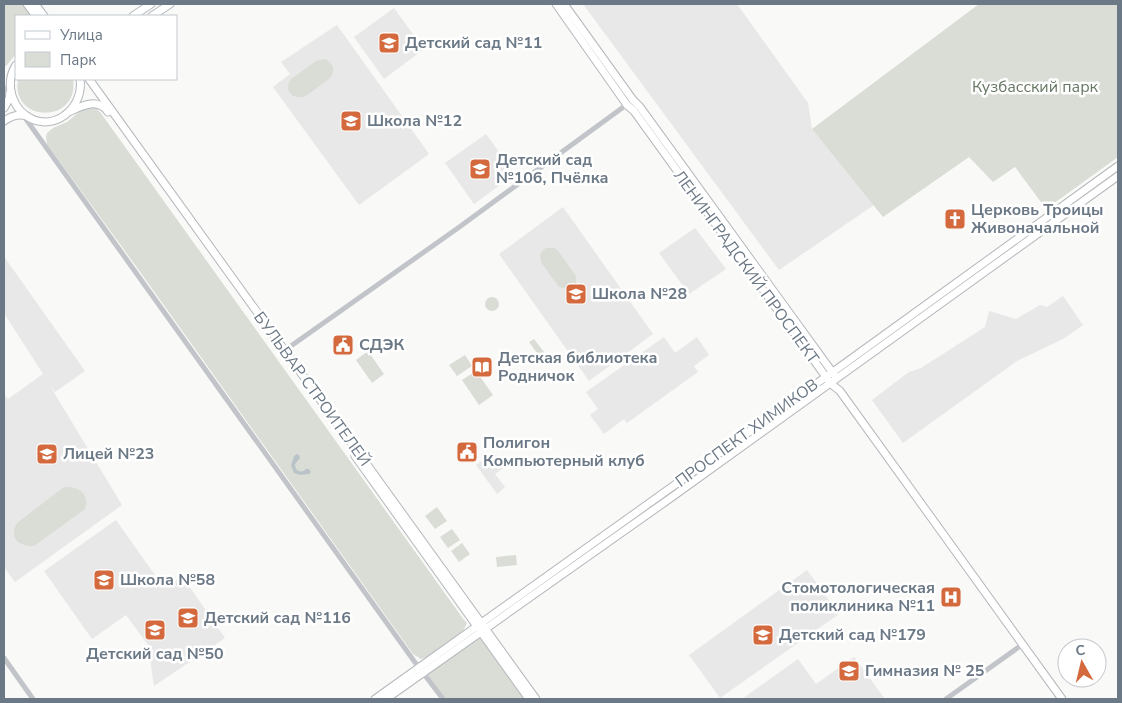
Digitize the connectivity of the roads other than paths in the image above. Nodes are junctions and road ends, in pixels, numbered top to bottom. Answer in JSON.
{"nodes":[{"id":1,"x":27,"y":4,"type":"edge"},
{"id":2,"x":36,"y":4,"type":"edge"},
{"id":3,"x":151,"y":4,"type":"edge"},
{"id":4,"x":170,"y":4,"type":"edge"},
{"id":5,"x":556,"y":4,"type":"edge"},
{"id":6,"x":564,"y":4,"type":"edge"},
{"id":7,"x":35,"y":15,"type":"edge"},
{"id":8,"x":43,"y":15,"type":"edge"},
{"id":9,"x":135,"y":15,"type":"edge"},
{"id":10,"x":154,"y":15,"type":"edge"},
{"id":11,"x":15,"y":67,"type":"edge"},
{"id":12,"x":81,"y":80,"type":"edge"},
{"id":13,"x":90,"y":80,"type":"edge"},
{"id":14,"x":9,"y":93,"type":"edge"},
{"id":15,"x":630,"y":103,"type":"junction"},
{"id":16,"x":4,"y":108,"type":"edge"},
{"id":17,"x":71,"y":111,"type":"junction"},
{"id":18,"x":25,"y":114,"type":"junction"},
{"id":19,"x":4,"y":121,"type":"edge"},
{"id":20,"x":1118,"y":166,"type":"edge"},
{"id":21,"x":1118,"y":176,"type":"edge"},
{"id":22,"x":282,"y":351,"type":"junction"},
{"id":23,"x":831,"y":378,"type":"junction"},
{"id":24,"x":481,"y":628,"type":"junction"},
{"id":25,"x":1023,"y":644,"type":"junction"},
{"id":26,"x":4,"y":658,"type":"edge"},
{"id":27,"x":421,"y":670,"type":"junction"},
{"id":28,"x":33,"y":699,"type":"edge"},
{"id":29,"x":375,"y":699,"type":"edge"},
{"id":30,"x":386,"y":699,"type":"edge"},
{"id":31,"x":443,"y":699,"type":"edge"},
{"id":32,"x":529,"y":699,"type":"edge"},
{"id":33,"x":536,"y":699,"type":"edge"},
{"id":34,"x":946,"y":699,"type":"edge"},
{"id":35,"x":1062,"y":699,"type":"edge"}],
"edges":[{"from":1,"to":7,"type":"main road"},
{"from":2,"to":8,"type":"main road"},
{"from":3,"to":9,"type":"main road"},
{"from":4,"to":10,"type":"main road"},
{"from":5,"to":15,"type":"main road","name":"ЛЕНИНГРАДСКИЙ ПРОСПЕКТ"},
{"from":6,"to":15,"type":"main road","name":"ЛЕНИНГРАДСКИЙ ПРОСПЕКТ"},
{"from":11,"to":14,"type":"main road"},
{"from":12,"to":17,"type":"main road"},
{"from":13,"to":22,"type":"main road","name":"БУЛЬВАР СТРОИТЕЛЕЙ"},
{"from":14,"to":16,"type":"main road"},
{"from":14,"to":18,"type":"main road"},
{"from":15,"to":22,"type":"street"},
{"from":15,"to":23,"type":"main road","name":"ЛЕНИНГРАДСКИЙ ПРОСПЕКТ"},
{"from":17,"to":18,"type":"main road"},
{"from":17,"to":22,"type":"main road","name":"БУЛЬВАР СТРОИТЕЛЕЙ"},
{"from":18,"to":19,"type":"main road"},
{"from":18,"to":27,"type":"street"},
{"from":20,"to":23,"type":"main road","name":"ПРОСПЕКТ ХИМИКОВ"},
{"from":21,"to":23,"type":"main road","name":"ПРОСПЕКТ ХИМИКОВ"},
{"from":22,"to":24,"type":"main road","name":"БУЛЬВАР СТРОИТЕЛЕЙ"},
{"from":23,"to":24,"type":"main road","name":"ПРОСПЕКТ ХИМИКОВ"},
{"from":23,"to":25,"type":"main road","name":"ЛЕНИНГРАДСКИЙ ПРОСПЕКТ"},
{"from":24,"to":27,"type":"main road","name":"ПРОСПЕКТ ХИМИКОВ"},
{"from":24,"to":32,"type":"main road","name":"БУЛЬВАР СТРОИТЕЛЕЙ"},
{"from":24,"to":33,"type":"main road","name":"БУЛЬВАР СТРОИТЕЛЕЙ"},
{"from":25,"to":34,"type":"street"},
{"from":25,"to":35,"type":"main road"},
{"from":26,"to":28,"type":"street"},
{"from":27,"to":29,"type":"main road","name":"ПРОСПЕКТ ХИМИКОВ"},
{"from":27,"to":30,"type":"main road","name":"ПРОСПЕКТ ХИМИКОВ"},
{"from":27,"to":31,"type":"street"}]}
